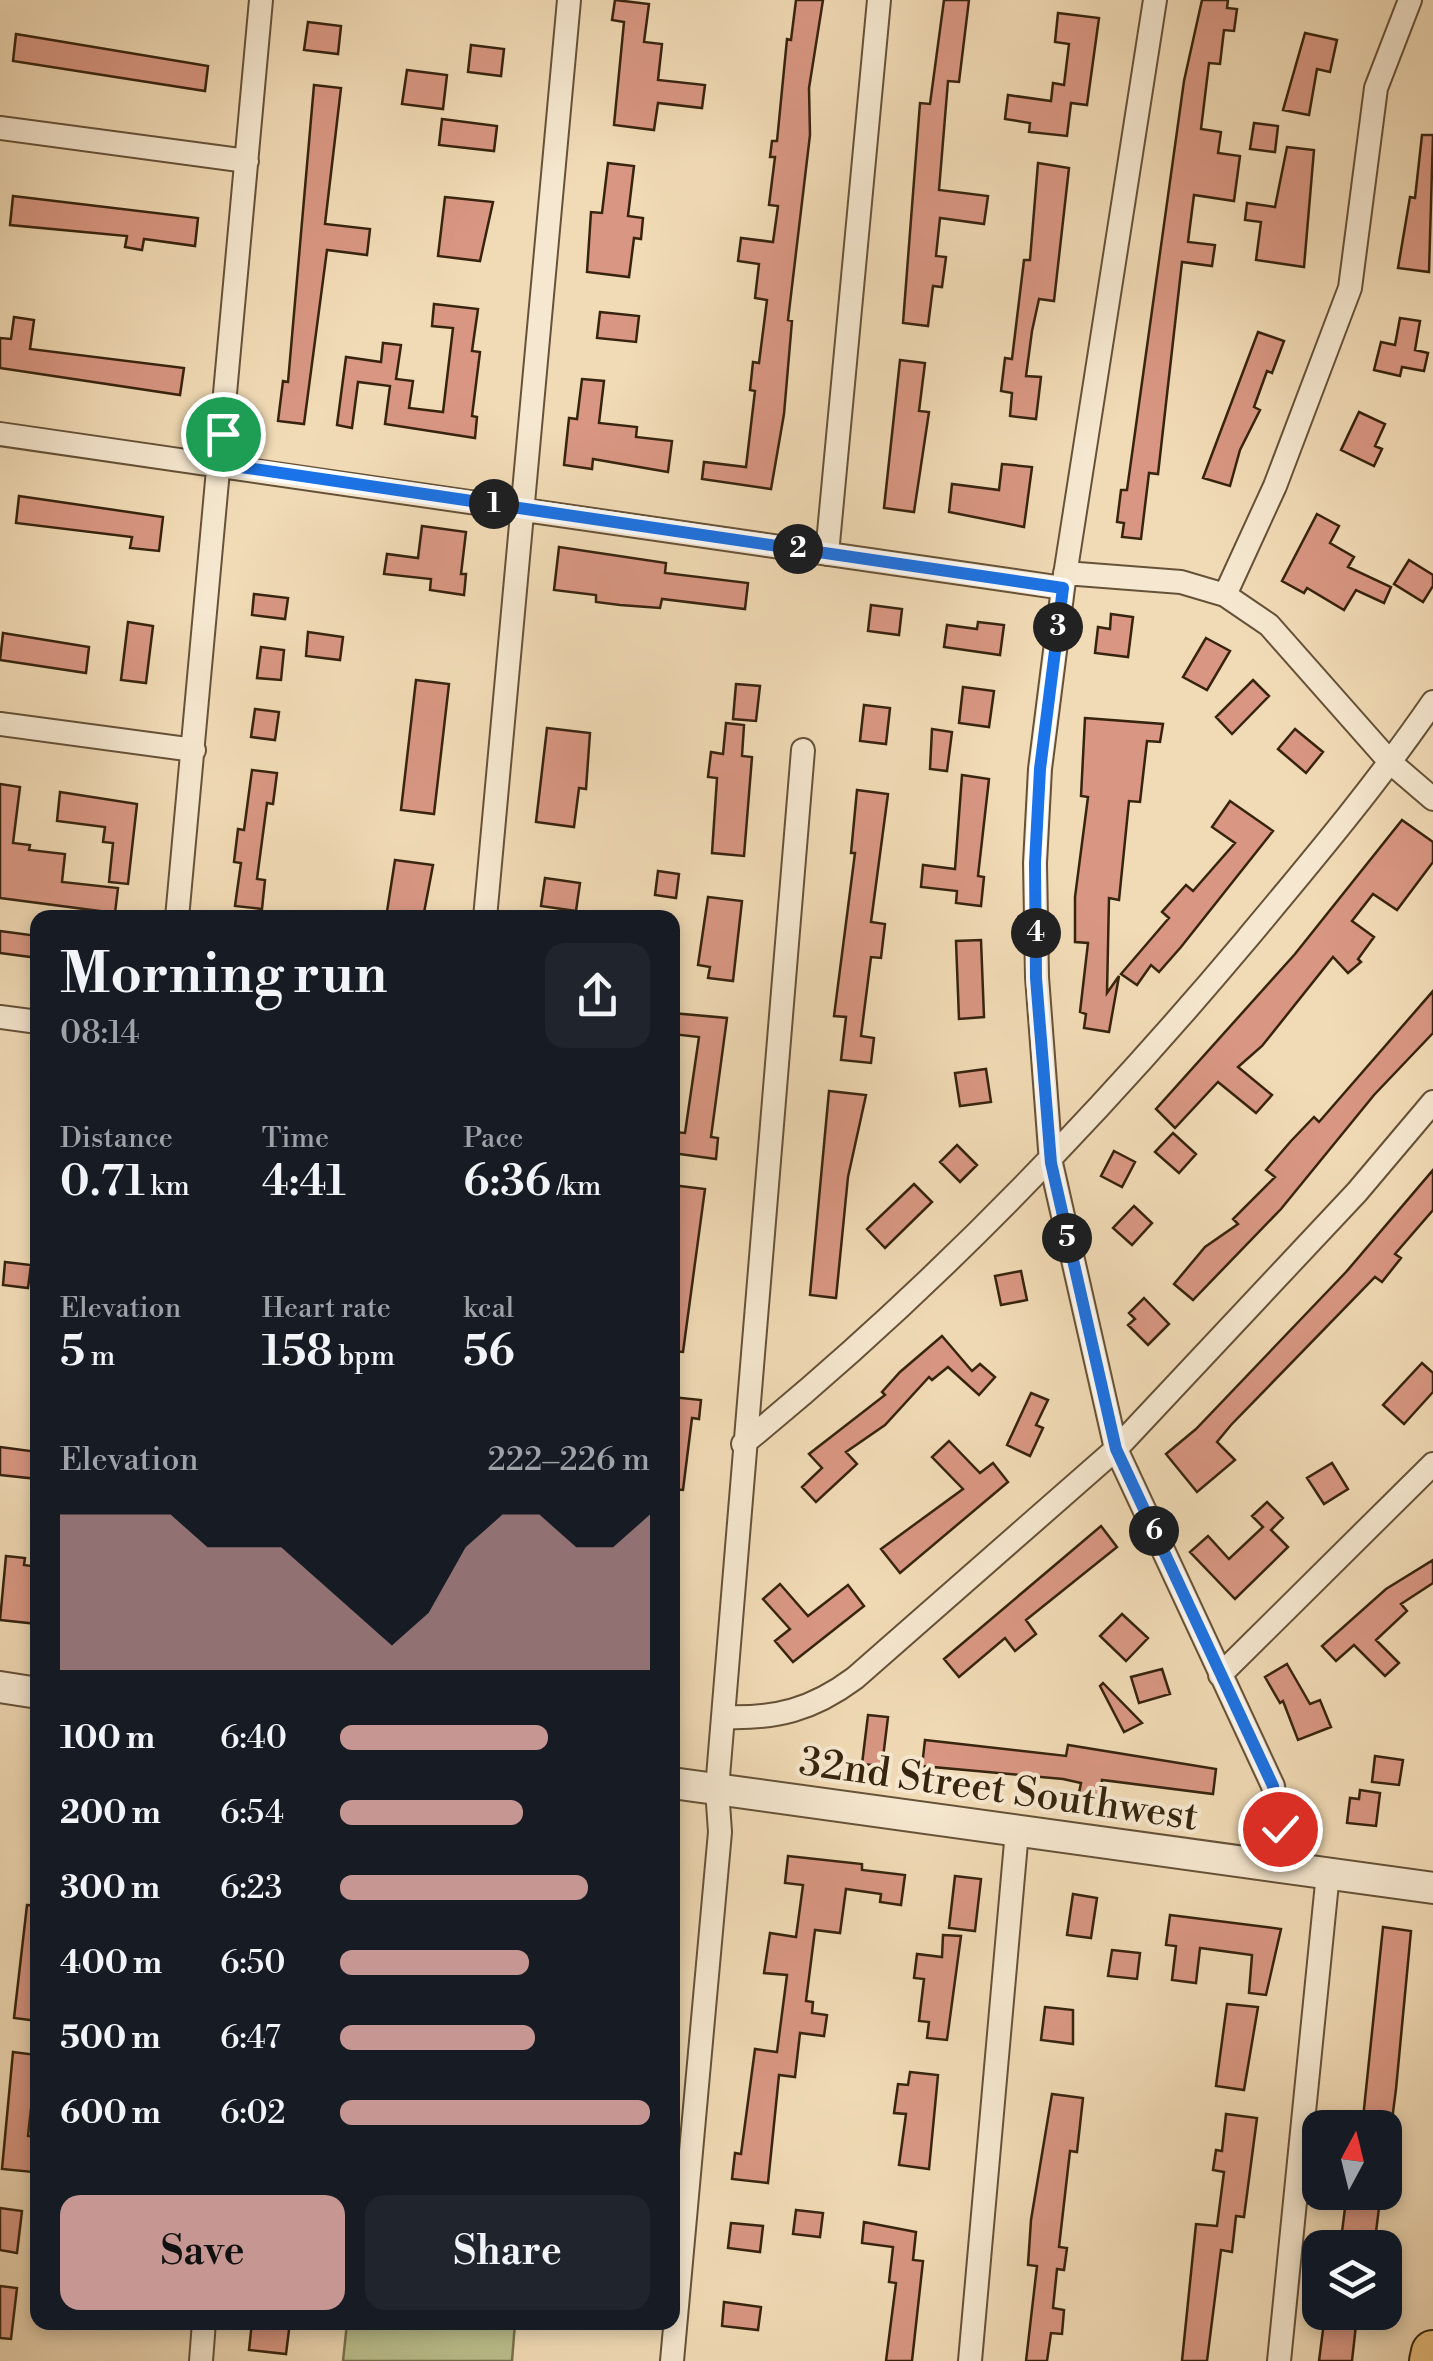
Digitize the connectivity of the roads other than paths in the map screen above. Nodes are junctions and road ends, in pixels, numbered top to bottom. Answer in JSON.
{"nodes":[{"id":1,"x":261,"y":0,"type":"edge"},
{"id":2,"x":569,"y":0,"type":"edge"},
{"id":3,"x":879,"y":0,"type":"edge"},
{"id":4,"x":1154,"y":0,"type":"edge"},
{"id":5,"x":1410,"y":0,"type":"edge"},
{"id":6,"x":0,"y":128,"type":"edge"},
{"id":7,"x":247,"y":161,"type":"junction"},
{"id":8,"x":0,"y":434,"type":"edge"},
{"id":9,"x":220,"y":464,"type":"junction"},
{"id":10,"x":524,"y":508,"type":"junction"},
{"id":11,"x":828,"y":554,"type":"junction"},
{"id":12,"x":1064,"y":580,"type":"junction"},
{"id":13,"x":1225,"y":594,"type":"junction"},
{"id":14,"x":1433,"y":702,"type":"edge"},
{"id":15,"x":0,"y":724,"type":"edge"},
{"id":16,"x":194,"y":750,"type":"junction"},
{"id":17,"x":803,"y":750,"type":"dead end"},
{"id":18,"x":1391,"y":763,"type":"junction"},
{"id":19,"x":1433,"y":800,"type":"edge"},
{"id":20,"x":179,"y":910,"type":"edge"},
{"id":21,"x":486,"y":910,"type":"edge"},
{"id":22,"x":0,"y":1017,"type":"edge"},
{"id":23,"x":30,"y":1021,"type":"edge"},
{"id":24,"x":1433,"y":1102,"type":"edge"},
{"id":25,"x":1051,"y":1163,"type":"junction"},
{"id":26,"x":743,"y":1444,"type":"junction"},
{"id":27,"x":1116,"y":1449,"type":"junction"},
{"id":28,"x":1433,"y":1464,"type":"edge"},
{"id":29,"x":1220,"y":1675,"type":"junction"},
{"id":30,"x":0,"y":1687,"type":"edge"},
{"id":31,"x":30,"y":1692,"type":"edge"},
{"id":32,"x":722,"y":1717,"type":"junction"},
{"id":33,"x":680,"y":1784,"type":"edge"},
{"id":34,"x":717,"y":1789,"type":"junction"},
{"id":35,"x":1018,"y":1831,"type":"junction"},
{"id":36,"x":1275,"y":1866,"type":"junction"},
{"id":37,"x":1328,"y":1873,"type":"junction"},
{"id":38,"x":1433,"y":1888,"type":"edge"},
{"id":39,"x":680,"y":2273,"type":"edge"},
{"id":40,"x":203,"y":2330,"type":"edge"},
{"id":41,"x":675,"y":2330,"type":"edge"},
{"id":42,"x":1433,"y":2352,"type":"edge"},
{"id":43,"x":201,"y":2361,"type":"edge"},
{"id":44,"x":672,"y":2361,"type":"edge"},
{"id":45,"x":970,"y":2361,"type":"edge"},
{"id":46,"x":1278,"y":2361,"type":"edge"},
{"id":47,"x":1431,"y":2361,"type":"edge"}],
"edges":[{"from":1,"to":7,"type":"street"},
{"from":2,"to":10,"type":"street"},
{"from":3,"to":11,"type":"street"},
{"from":4,"to":12,"type":"street"},
{"from":5,"to":13,"type":"street"},
{"from":6,"to":7,"type":"street"},
{"from":7,"to":9,"type":"street"},
{"from":8,"to":9,"type":"street"},
{"from":9,"to":10,"type":"street"},
{"from":9,"to":16,"type":"street"},
{"from":10,"to":11,"type":"street"},
{"from":10,"to":21,"type":"street"},
{"from":11,"to":12,"type":"street"},
{"from":12,"to":13,"type":"street"},
{"from":12,"to":25,"type":"street"},
{"from":13,"to":18,"type":"street"},
{"from":14,"to":18,"type":"street"},
{"from":15,"to":16,"type":"street"},
{"from":16,"to":20,"type":"street"},
{"from":17,"to":26,"type":"street"},
{"from":18,"to":19,"type":"street"},
{"from":18,"to":25,"type":"street"},
{"from":22,"to":23,"type":"street"},
{"from":24,"to":27,"type":"street"},
{"from":25,"to":26,"type":"street"},
{"from":25,"to":27,"type":"street"},
{"from":26,"to":32,"type":"street"},
{"from":27,"to":29,"type":"street"},
{"from":27,"to":32,"type":"street"},
{"from":28,"to":29,"type":"street"},
{"from":29,"to":36,"type":"street"},
{"from":30,"to":31,"type":"street"},
{"from":32,"to":34,"type":"street"},
{"from":33,"to":34,"type":"street","name":"32nd Street Southwest"},
{"from":34,"to":35,"type":"street","name":"32nd Street Southwest"},
{"from":34,"to":39,"type":"street"},
{"from":35,"to":36,"type":"street","name":"32nd Street Southwest"},
{"from":35,"to":45,"type":"street"},
{"from":36,"to":37,"type":"street","name":"32nd Street Southwest"},
{"from":37,"to":38,"type":"street","name":"32nd Street Southwest"},
{"from":37,"to":46,"type":"street"},
{"from":40,"to":43,"type":"street"},
{"from":41,"to":44,"type":"street"},
{"from":42,"to":47,"type":"highway"}]}
